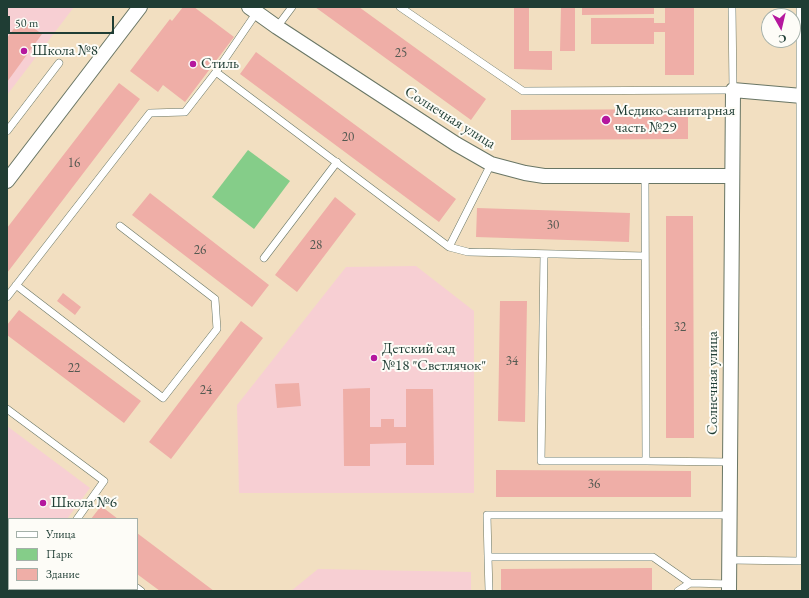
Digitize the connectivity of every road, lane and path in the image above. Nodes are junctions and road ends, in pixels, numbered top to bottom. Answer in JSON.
{"nodes":[{"id":1,"x":140,"y":7,"type":"edge"},
{"id":2,"x":292,"y":7,"type":"edge"},
{"id":3,"x":400,"y":7,"type":"edge"},
{"id":4,"x":732,"y":7,"type":"edge"},
{"id":5,"x":800,"y":7,"type":"edge"},
{"id":6,"x":253,"y":10,"type":"edge"},
{"id":7,"x":277,"y":27,"type":"junction"},
{"id":8,"x":59,"y":63,"type":"dead end"},
{"id":9,"x":216,"y":72,"type":"junction"},
{"id":10,"x":733,"y":90,"type":"junction"},
{"id":11,"x":801,"y":96,"type":"edge"},
{"id":12,"x":7,"y":131,"type":"edge"},
{"id":13,"x":337,"y":162,"type":"junction"},
{"id":14,"x":491,"y":164,"type":"junction"},
{"id":15,"x":645,"y":176,"type":"junction"},
{"id":16,"x":732,"y":176,"type":"junction"},
{"id":17,"x":7,"y":181,"type":"edge"},
{"id":18,"x":120,"y":226,"type":"dead end"},
{"id":19,"x":450,"y":247,"type":"junction"},
{"id":20,"x":544,"y":254,"type":"junction"},
{"id":21,"x":645,"y":256,"type":"junction"},
{"id":22,"x":264,"y":258,"type":"dead end"},
{"id":23,"x":801,"y":284,"type":"edge"},
{"id":24,"x":16,"y":285,"type":"junction"},
{"id":25,"x":7,"y":297,"type":"edge"},
{"id":26,"x":7,"y":409,"type":"edge"},
{"id":27,"x":646,"y":461,"type":"junction"},
{"id":28,"x":730,"y":462,"type":"junction"},
{"id":29,"x":730,"y":514,"type":"junction"},
{"id":30,"x":79,"y":518,"type":"edge"},
{"id":31,"x":801,"y":549,"type":"edge"},
{"id":32,"x":488,"y":557,"type":"junction"},
{"id":33,"x":729,"y":560,"type":"junction"},
{"id":34,"x":690,"y":583,"type":"junction"},
{"id":35,"x":729,"y":587,"type":"edge"},
{"id":36,"x":489,"y":591,"type":"edge"},
{"id":37,"x":678,"y":591,"type":"edge"}],
"edges":[{"from":1,"to":17,"type":"street"},
{"from":2,"to":7,"type":"lane"},
{"from":3,"to":10,"type":"lane"},
{"from":4,"to":10,"type":"lane","name":"Солнечная улица"},
{"from":5,"to":11,"type":"lane"},
{"from":6,"to":7,"type":"street","name":"Солнечная улица"},
{"from":6,"to":9,"type":"lane"},
{"from":7,"to":14,"type":"street","name":"Солнечная улица"},
{"from":8,"to":12,"type":"lane"},
{"from":9,"to":13,"type":"lane"},
{"from":9,"to":24,"type":"lane"},
{"from":10,"to":11,"type":"street"},
{"from":10,"to":16,"type":"street","name":"Солнечная улица"},
{"from":11,"to":23,"type":"lane"},
{"from":13,"to":19,"type":"lane"},
{"from":13,"to":22,"type":"lane"},
{"from":14,"to":15,"type":"street","name":"Солнечная улица"},
{"from":14,"to":19,"type":"lane"},
{"from":15,"to":16,"type":"street","name":"Солнечная улица"},
{"from":15,"to":21,"type":"lane"},
{"from":16,"to":28,"type":"street","name":"Солнечная улица"},
{"from":18,"to":24,"type":"lane"},
{"from":19,"to":20,"type":"lane"},
{"from":20,"to":21,"type":"lane"},
{"from":20,"to":27,"type":"lane"},
{"from":21,"to":27,"type":"lane"},
{"from":23,"to":31,"type":"lane"},
{"from":24,"to":25,"type":"lane"},
{"from":26,"to":30,"type":"lane"},
{"from":27,"to":28,"type":"lane"},
{"from":28,"to":29,"type":"street","name":"Солнечная улица"},
{"from":29,"to":32,"type":"lane"},
{"from":29,"to":33,"type":"street","name":"Солнечная улица"},
{"from":31,"to":33,"type":"lane"},
{"from":32,"to":34,"type":"lane"},
{"from":32,"to":36,"type":"lane"},
{"from":33,"to":35,"type":"street","name":"Солнечная улица"},
{"from":34,"to":35,"type":"lane"},
{"from":34,"to":37,"type":"lane"}]}
